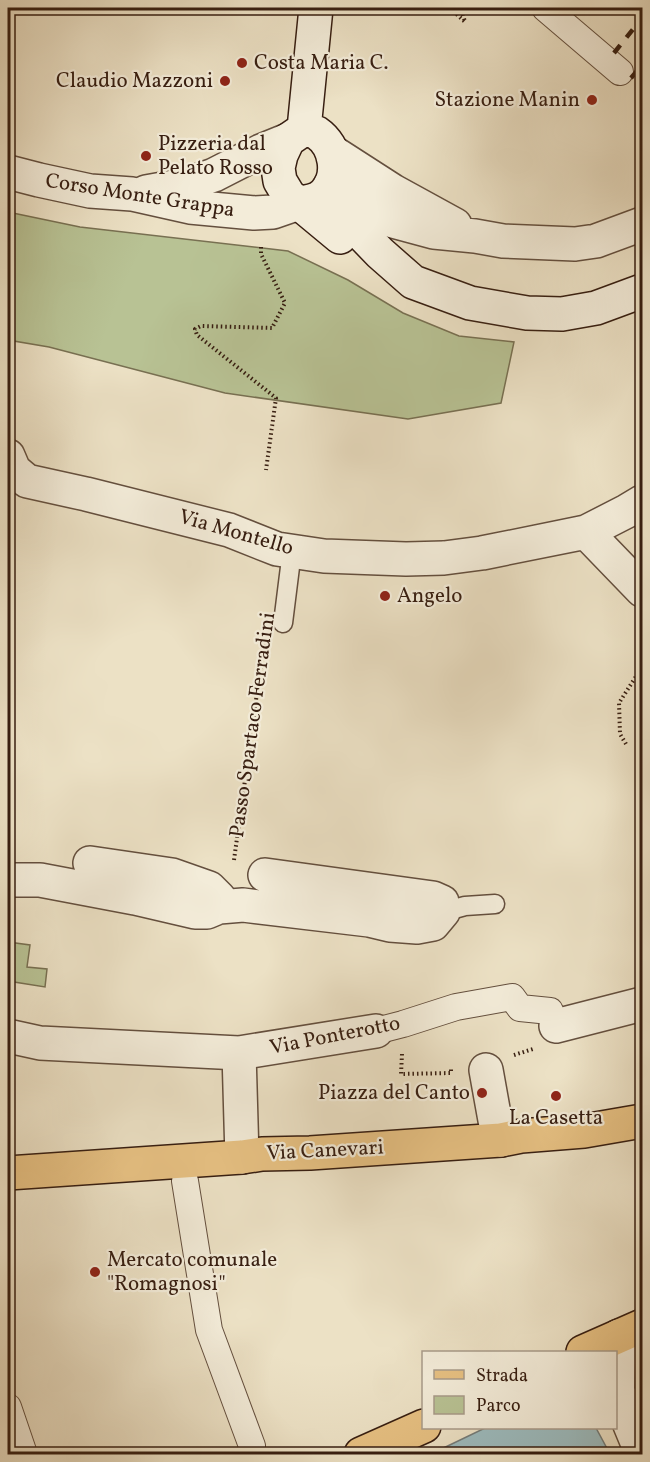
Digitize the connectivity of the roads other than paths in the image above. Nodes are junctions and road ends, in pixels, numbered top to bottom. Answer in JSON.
{"nodes":[{"id":1,"x":316,"y":8,"type":"edge"},
{"id":2,"x":545,"y":8,"type":"edge"},
{"id":3,"x":620,"y":72,"type":"dead end"},
{"id":4,"x":296,"y":135,"type":"junction"},
{"id":5,"x":334,"y":153,"type":"junction"},
{"id":6,"x":8,"y":172,"type":"edge"},
{"id":7,"x":132,"y":194,"type":"junction"},
{"id":8,"x":307,"y":199,"type":"junction"},
{"id":9,"x":642,"y":224,"type":"edge"},
{"id":10,"x":475,"y":236,"type":"junction"},
{"id":11,"x":642,"y":291,"type":"edge"},
{"id":12,"x":8,"y":456,"type":"edge"},
{"id":13,"x":642,"y":502,"type":"edge"},
{"id":14,"x":585,"y":532,"type":"junction"},
{"id":15,"x":292,"y":551,"type":"junction"},
{"id":16,"x":642,"y":590,"type":"edge"},
{"id":17,"x":284,"y":623,"type":"dead end"},
{"id":18,"x":90,"y":863,"type":"dead end"},
{"id":19,"x":265,"y":876,"type":"dead end"},
{"id":20,"x":8,"y":880,"type":"edge"},
{"id":21,"x":219,"y":902,"type":"junction"},
{"id":22,"x":495,"y":904,"type":"dead end"},
{"id":23,"x":443,"y":912,"type":"junction"},
{"id":24,"x":642,"y":1004,"type":"edge"},
{"id":25,"x":556,"y":1026,"type":"joint"},
{"id":26,"x":376,"y":1032,"type":"joint"},
{"id":27,"x":8,"y":1036,"type":"edge"},
{"id":28,"x":239,"y":1053,"type":"junction"},
{"id":29,"x":486,"y":1070,"type":"dead end"},
{"id":30,"x":642,"y":1121,"type":"edge"},
{"id":31,"x":501,"y":1140,"type":"junction"},
{"id":32,"x":242,"y":1157,"type":"junction"},
{"id":33,"x":8,"y":1173,"type":"edge"},
{"id":34,"x":185,"y":1181,"type":"dead end"},
{"id":35,"x":631,"y":1331,"type":"edge"},
{"id":36,"x":587,"y":1351,"type":"edge"},
{"id":37,"x":8,"y":1407,"type":"edge"},
{"id":38,"x":422,"y":1426,"type":"edge"},
{"id":39,"x":252,"y":1446,"type":"dead end"},
{"id":40,"x":642,"y":1454,"type":"edge"},
{"id":41,"x":24,"y":1455,"type":"edge"},
{"id":42,"x":361,"y":1455,"type":"edge"}],
"edges":[{"from":1,"to":4,"type":"street"},
{"from":2,"to":3,"type":"street"},
{"from":4,"to":5,"type":"street"},
{"from":4,"to":7,"type":"street"},
{"from":4,"to":8,"type":"street"},
{"from":5,"to":8,"type":"street"},
{"from":5,"to":10,"type":"street"},
{"from":6,"to":7,"type":"street","name":"Corso Monte Grappa"},
{"from":7,"to":8,"type":"street","name":"Corso Monte Grappa"},
{"from":8,"to":10,"type":"street"},
{"from":8,"to":11,"type":"street"},
{"from":9,"to":10,"type":"street"},
{"from":12,"to":15,"type":"street","name":"Via Montello"},
{"from":13,"to":14,"type":"street","name":"Via Montello"},
{"from":14,"to":15,"type":"street","name":"Via Montello"},
{"from":14,"to":16,"type":"street"},
{"from":15,"to":17,"type":"lane"},
{"from":18,"to":21,"type":"street"},
{"from":19,"to":23,"type":"street"},
{"from":20,"to":21,"type":"street"},
{"from":21,"to":23,"type":"street"},
{"from":22,"to":23,"type":"lane"},
{"from":24,"to":25,"type":"street","name":"Via Ponterotto"},
{"from":25,"to":26,"type":"street","name":"Via Ponterotto"},
{"from":26,"to":28,"type":"street","name":"Via Ponterotto"},
{"from":27,"to":28,"type":"street","name":"Via Ponterotto"},
{"from":28,"to":32,"type":"street"},
{"from":29,"to":31,"type":"street"},
{"from":30,"to":31,"type":"main road","name":"Via Canevari"},
{"from":31,"to":32,"type":"main road","name":"Via Canevari"},
{"from":32,"to":33,"type":"main road","name":"Via Canevari"},
{"from":34,"to":39,"type":"street"},
{"from":35,"to":36,"type":"main road"},
{"from":35,"to":40,"type":"street"},
{"from":37,"to":41,"type":"street"},
{"from":38,"to":42,"type":"main road"}]}
